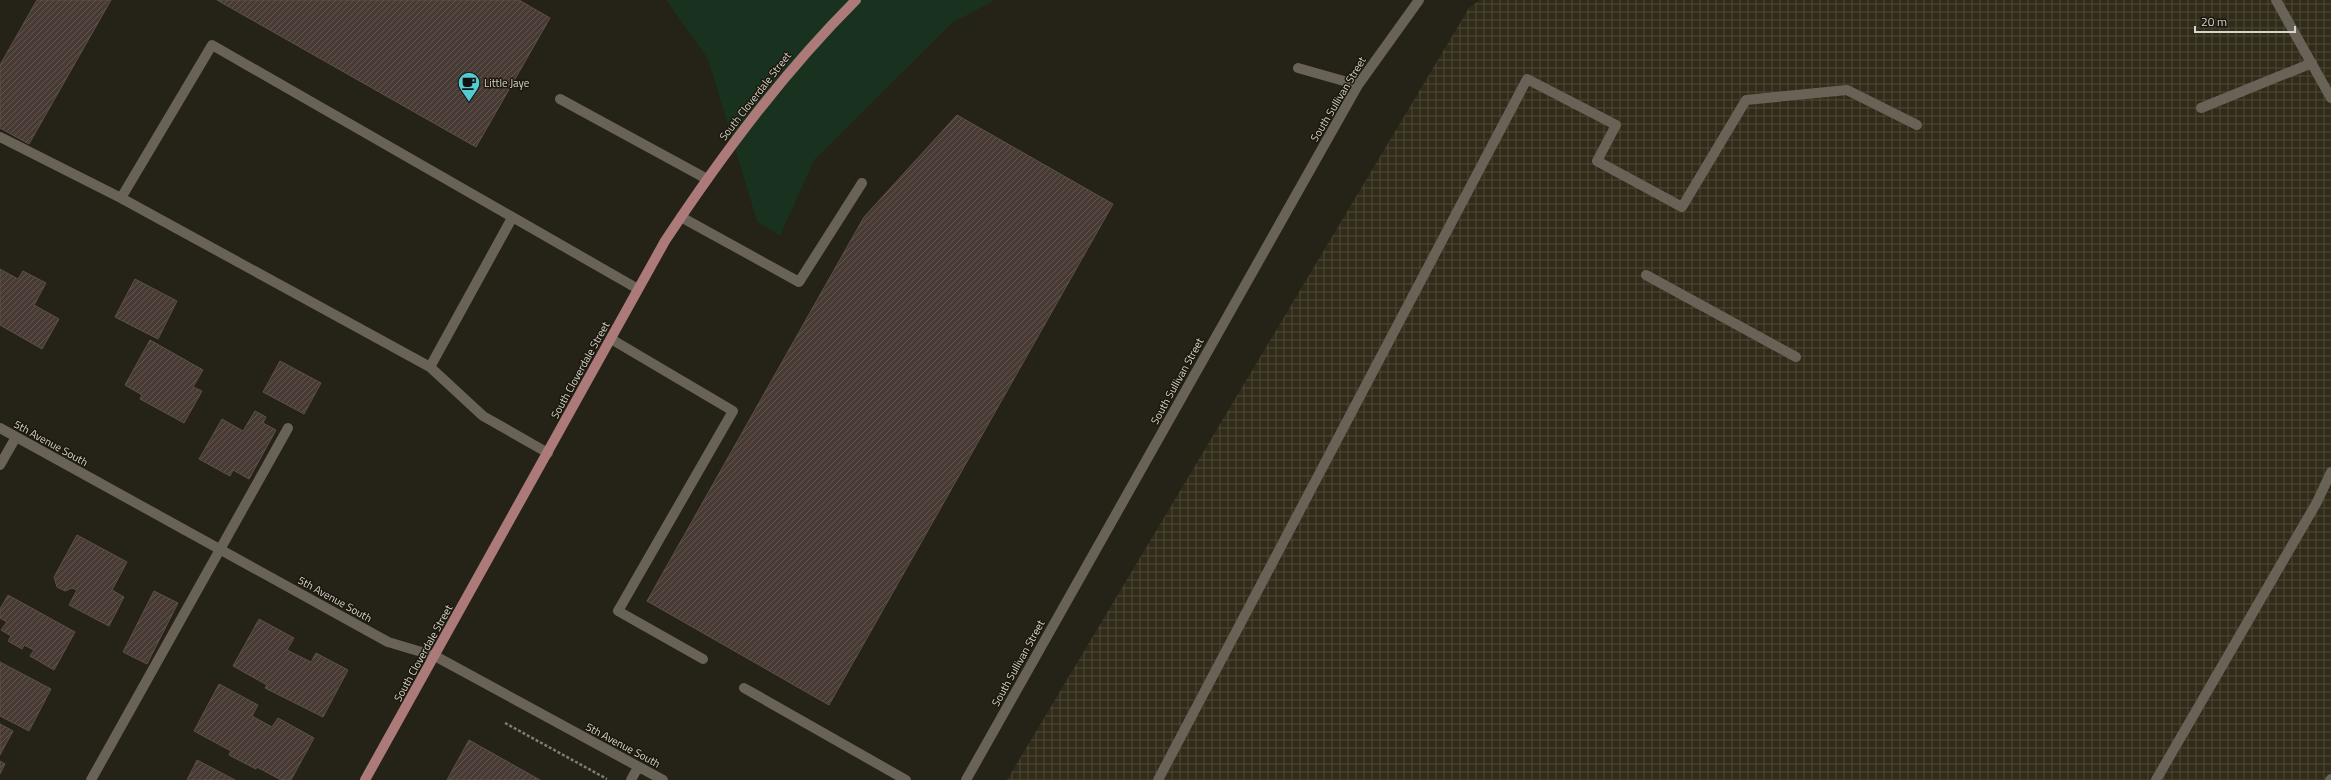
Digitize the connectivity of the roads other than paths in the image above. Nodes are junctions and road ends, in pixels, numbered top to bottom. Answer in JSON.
{"nodes":[{"id":1,"x":856,"y":0,"type":"edge"},
{"id":2,"x":1419,"y":0,"type":"edge"},
{"id":3,"x":2276,"y":0,"type":"edge"},
{"id":4,"x":2312,"y":63,"type":"junction"},
{"id":5,"x":1298,"y":68,"type":"dead end"},
{"id":6,"x":1358,"y":85,"type":"junction"},
{"id":7,"x":2331,"y":98,"type":"edge"},
{"id":8,"x":560,"y":99,"type":"dead end"},
{"id":9,"x":2201,"y":108,"type":"dead end"},
{"id":10,"x":1917,"y":125,"type":"dead end"},
{"id":11,"x":0,"y":137,"type":"edge"},
{"id":12,"x":706,"y":179,"type":"junction"},
{"id":13,"x":862,"y":183,"type":"dead end"},
{"id":14,"x":121,"y":198,"type":"junction"},
{"id":15,"x":681,"y":217,"type":"junction"},
{"id":16,"x":512,"y":218,"type":"junction"},
{"id":17,"x":1646,"y":274,"type":"dead end"},
{"id":18,"x":638,"y":289,"type":"junction"},
{"id":19,"x":610,"y":339,"type":"junction"},
{"id":20,"x":1796,"y":357,"type":"dead end"},
{"id":21,"x":430,"y":367,"type":"junction"},
{"id":22,"x":0,"y":428,"type":"edge"},
{"id":23,"x":288,"y":428,"type":"dead end"},
{"id":24,"x":16,"y":437,"type":"junction"},
{"id":25,"x":548,"y":453,"type":"junction"},
{"id":26,"x":0,"y":465,"type":"edge"},
{"id":27,"x":2331,"y":472,"type":"edge"},
{"id":28,"x":220,"y":550,"type":"junction"},
{"id":29,"x":435,"y":656,"type":"junction"},
{"id":30,"x":703,"y":659,"type":"dead end"},
{"id":31,"x":744,"y":688,"type":"dead end"},
{"id":32,"x":638,"y":767,"type":"junction"},
{"id":33,"x":91,"y":780,"type":"edge"},
{"id":34,"x":365,"y":780,"type":"edge"},
{"id":35,"x":631,"y":780,"type":"edge"},
{"id":36,"x":663,"y":780,"type":"edge"},
{"id":37,"x":906,"y":780,"type":"edge"},
{"id":38,"x":966,"y":780,"type":"edge"},
{"id":39,"x":1158,"y":780,"type":"edge"},
{"id":40,"x":2156,"y":780,"type":"edge"}],
"edges":[{"from":1,"to":12,"type":"main road","name":"South Cloverdale Street"},
{"from":2,"to":6,"type":"street","name":"South Sullivan Street"},
{"from":3,"to":4,"type":"street"},
{"from":4,"to":7,"type":"street"},
{"from":4,"to":9,"type":"street"},
{"from":5,"to":6,"type":"street"},
{"from":6,"to":38,"type":"street","name":"South Sullivan Street"},
{"from":8,"to":12,"type":"street"},
{"from":10,"to":39,"type":"street"},
{"from":11,"to":14,"type":"street"},
{"from":12,"to":15,"type":"main road","name":"South Cloverdale Street"},
{"from":13,"to":15,"type":"street"},
{"from":14,"to":16,"type":"street"},
{"from":14,"to":21,"type":"street"},
{"from":15,"to":18,"type":"main road","name":"South Cloverdale Street"},
{"from":16,"to":18,"type":"street"},
{"from":16,"to":21,"type":"street"},
{"from":17,"to":20,"type":"street"},
{"from":18,"to":19,"type":"main road","name":"South Cloverdale Street"},
{"from":19,"to":25,"type":"main road","name":"South Cloverdale Street"},
{"from":19,"to":30,"type":"street"},
{"from":21,"to":25,"type":"street"},
{"from":22,"to":24,"type":"street","name":"5th Avenue South"},
{"from":23,"to":28,"type":"street"},
{"from":24,"to":26,"type":"street"},
{"from":24,"to":28,"type":"street","name":"5th Avenue South"},
{"from":25,"to":29,"type":"main road","name":"South Cloverdale Street"},
{"from":27,"to":40,"type":"street"},
{"from":28,"to":29,"type":"street","name":"5th Avenue South"},
{"from":28,"to":33,"type":"street"},
{"from":29,"to":32,"type":"street","name":"5th Avenue South"},
{"from":29,"to":34,"type":"main road","name":"South Cloverdale Street"},
{"from":31,"to":37,"type":"street"},
{"from":32,"to":35,"type":"street"},
{"from":32,"to":36,"type":"street","name":"5th Avenue South"}]}
